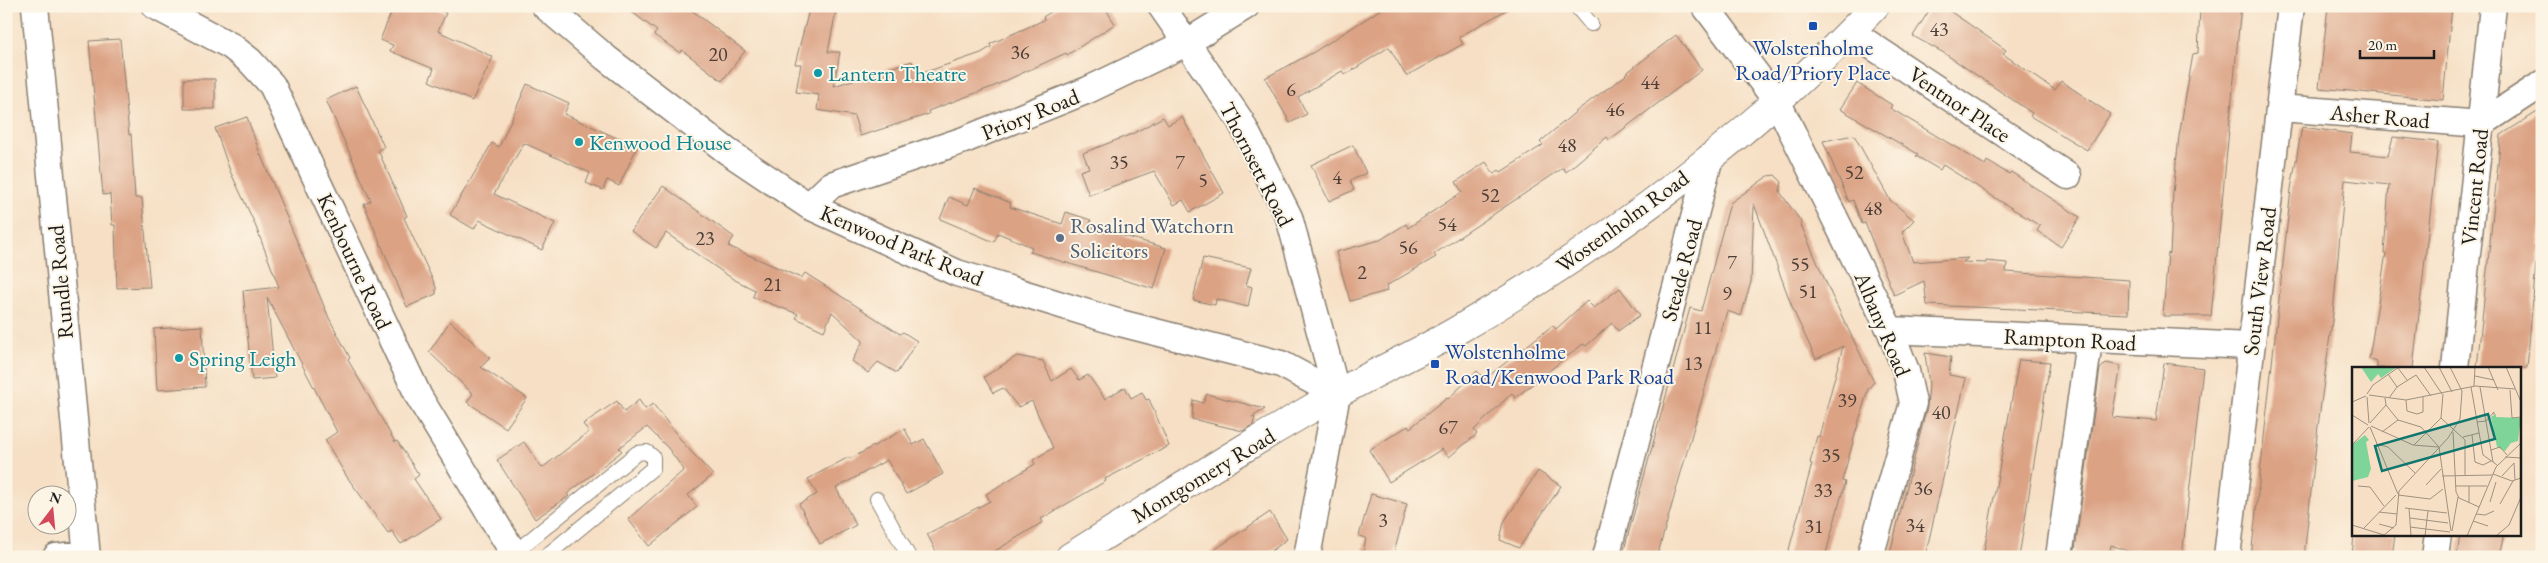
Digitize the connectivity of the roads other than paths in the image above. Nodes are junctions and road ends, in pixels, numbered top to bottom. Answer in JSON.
{"nodes":[{"id":1,"x":35,"y":6,"type":"edge"},
{"id":2,"x":155,"y":6,"type":"edge"},
{"id":3,"x":545,"y":6,"type":"edge"},
{"id":4,"x":1161,"y":6,"type":"edge"},
{"id":5,"x":1246,"y":6,"type":"edge"},
{"id":6,"x":1576,"y":6,"type":"edge"},
{"id":7,"x":1705,"y":6,"type":"edge"},
{"id":8,"x":1875,"y":6,"type":"edge"},
{"id":9,"x":2292,"y":6,"type":"edge"},
{"id":10,"x":2493,"y":6,"type":"edge"},
{"id":11,"x":1590,"y":24,"type":"dead end"},
{"id":12,"x":1851,"y":32,"type":"junction"},
{"id":13,"x":1186,"y":43,"type":"junction"},
{"id":14,"x":2542,"y":84,"type":"edge"},
{"id":15,"x":1778,"y":102,"type":"junction"},
{"id":16,"x":2280,"y":108,"type":"junction"},
{"id":17,"x":2481,"y":124,"type":"junction"},
{"id":18,"x":1710,"y":158,"type":"junction"},
{"id":19,"x":2068,"y":176,"type":"dead end"},
{"id":20,"x":809,"y":206,"type":"junction"},
{"id":21,"x":1890,"y":330,"type":"junction"},
{"id":22,"x":2090,"y":340,"type":"junction"},
{"id":23,"x":2250,"y":346,"type":"junction"},
{"id":24,"x":2455,"y":367,"type":"edge"},
{"id":25,"x":1338,"y":394,"type":"junction"},
{"id":26,"x":877,"y":499,"type":"dead end"},
{"id":27,"x":2438,"y":536,"type":"edge"},
{"id":28,"x":515,"y":555,"type":"edge"},
{"id":29,"x":87,"y":556,"type":"edge"},
{"id":30,"x":56,"y":557,"type":"edge"},
{"id":31,"x":545,"y":557,"type":"edge"},
{"id":32,"x":908,"y":557,"type":"edge"},
{"id":33,"x":1070,"y":557,"type":"edge"},
{"id":34,"x":1307,"y":557,"type":"edge"},
{"id":35,"x":1606,"y":557,"type":"edge"},
{"id":36,"x":1870,"y":557,"type":"edge"},
{"id":37,"x":2059,"y":557,"type":"edge"},
{"id":38,"x":2227,"y":557,"type":"edge"},
{"id":39,"x":2435,"y":557,"type":"edge"}],
"edges":[{"from":1,"to":29,"type":"street","name":"Rundle Road"},
{"from":2,"to":28,"type":"street","name":"Kenbourne Road"},
{"from":3,"to":20,"type":"street","name":"Kenwood Park Road"},
{"from":4,"to":13,"type":"street","name":"Thornsett Road"},
{"from":5,"to":13,"type":"street","name":"Priory Road"},
{"from":6,"to":11,"type":"lane"},
{"from":7,"to":15,"type":"street","name":"Albany Road"},
{"from":8,"to":12,"type":"street","name":"Wostenholm Road"},
{"from":9,"to":16,"type":"street","name":"South View Road"},
{"from":10,"to":17,"type":"street","name":"Vincent Road"},
{"from":12,"to":15,"type":"street","name":"Wostenholm Road"},
{"from":12,"to":19,"type":"street","name":"Ventnor Place"},
{"from":13,"to":20,"type":"street","name":"Priory Road"},
{"from":13,"to":25,"type":"street","name":"Thornsett Road"},
{"from":14,"to":17,"type":"street"},
{"from":15,"to":18,"type":"street","name":"Wostenholm Road"},
{"from":15,"to":21,"type":"street","name":"Albany Road"},
{"from":16,"to":17,"type":"street","name":"Asher Road"},
{"from":16,"to":23,"type":"street","name":"South View Road"},
{"from":17,"to":24,"type":"street","name":"Vincent Road"},
{"from":18,"to":25,"type":"street","name":"Wostenholm Road"},
{"from":18,"to":35,"type":"street","name":"Steade Road"},
{"from":20,"to":25,"type":"street","name":"Kenwood Park Road"},
{"from":21,"to":22,"type":"street","name":"Rampton Road"},
{"from":21,"to":36,"type":"street","name":"Albany Road"},
{"from":22,"to":23,"type":"street","name":"Rampton Road"},
{"from":22,"to":37,"type":"street"},
{"from":23,"to":38,"type":"street","name":"South View Road"},
{"from":25,"to":33,"type":"street","name":"Montgomery Road"},
{"from":25,"to":34,"type":"street"},
{"from":26,"to":32,"type":"lane"},
{"from":27,"to":39,"type":"street"},
{"from":28,"to":31,"type":"lane"},
{"from":29,"to":30,"type":"street"}]}
